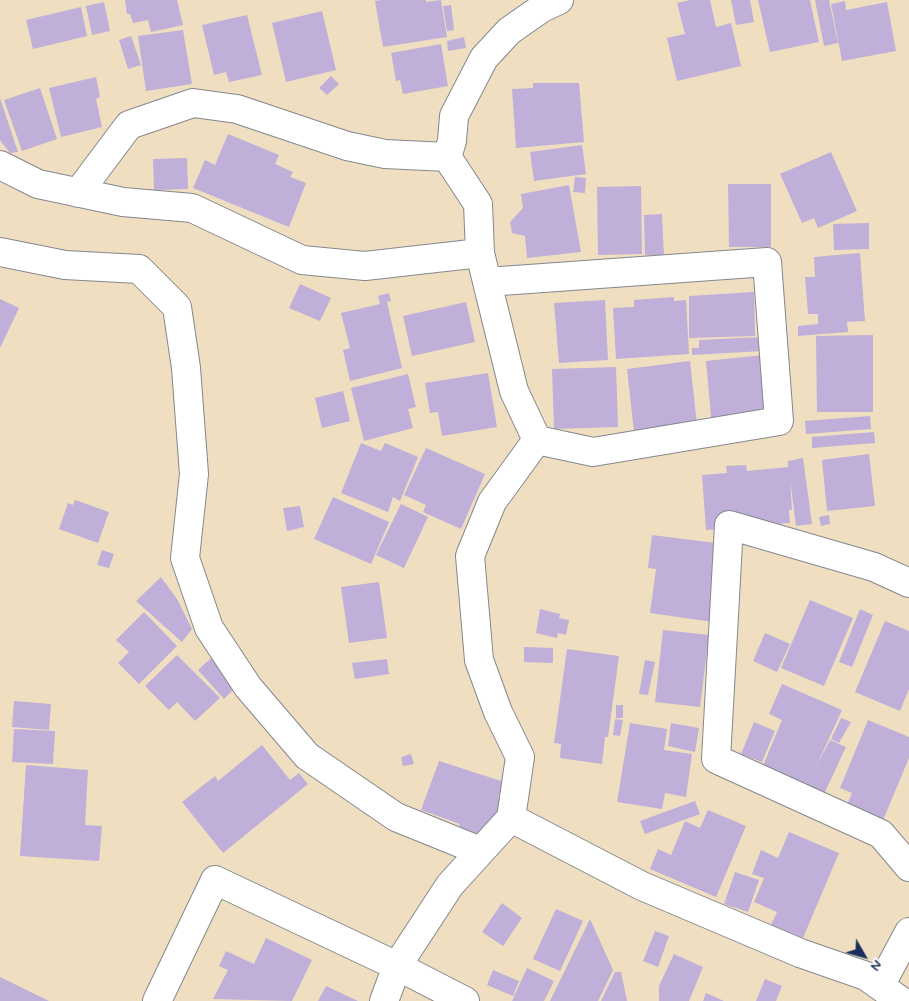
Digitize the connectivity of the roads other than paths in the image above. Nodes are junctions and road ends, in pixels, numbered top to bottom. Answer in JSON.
{"nodes":[{"id":1,"x":559,"y":0,"type":"edge"},
{"id":2,"x":447,"y":157,"type":"junction"},
{"id":3,"x":0,"y":165,"type":"edge"},
{"id":4,"x":78,"y":192,"type":"junction"},
{"id":5,"x":0,"y":252,"type":"edge"},
{"id":6,"x":480,"y":253,"type":"junction"},
{"id":7,"x":487,"y":282,"type":"junction"},
{"id":8,"x":537,"y":440,"type":"junction"},
{"id":9,"x":909,"y":583,"type":"edge"},
{"id":10,"x":511,"y":818,"type":"junction"},
{"id":11,"x":480,"y":851,"type":"junction"},
{"id":12,"x":909,"y":867,"type":"edge"},
{"id":13,"x":909,"y":932,"type":"edge"},
{"id":14,"x":397,"y":966,"type":"junction"},
{"id":15,"x":890,"y":993,"type":"edge"},
{"id":16,"x":158,"y":1001,"type":"edge"},
{"id":17,"x":384,"y":1001,"type":"edge"},
{"id":18,"x":465,"y":1001,"type":"edge"}],
"edges":[{"from":1,"to":2,"type":"street"},
{"from":2,"to":4,"type":"street"},
{"from":2,"to":6,"type":"street"},
{"from":3,"to":4,"type":"street"},
{"from":4,"to":6,"type":"street"},
{"from":5,"to":11,"type":"street"},
{"from":6,"to":7,"type":"street"},
{"from":7,"to":8,"type":"street"},
{"from":7,"to":8,"type":"street"},
{"from":8,"to":10,"type":"street"},
{"from":9,"to":12,"type":"street"},
{"from":10,"to":11,"type":"street"},
{"from":10,"to":15,"type":"street"},
{"from":11,"to":14,"type":"street"},
{"from":13,"to":15,"type":"street"},
{"from":14,"to":16,"type":"street"},
{"from":14,"to":17,"type":"street"},
{"from":14,"to":18,"type":"street"}]}
